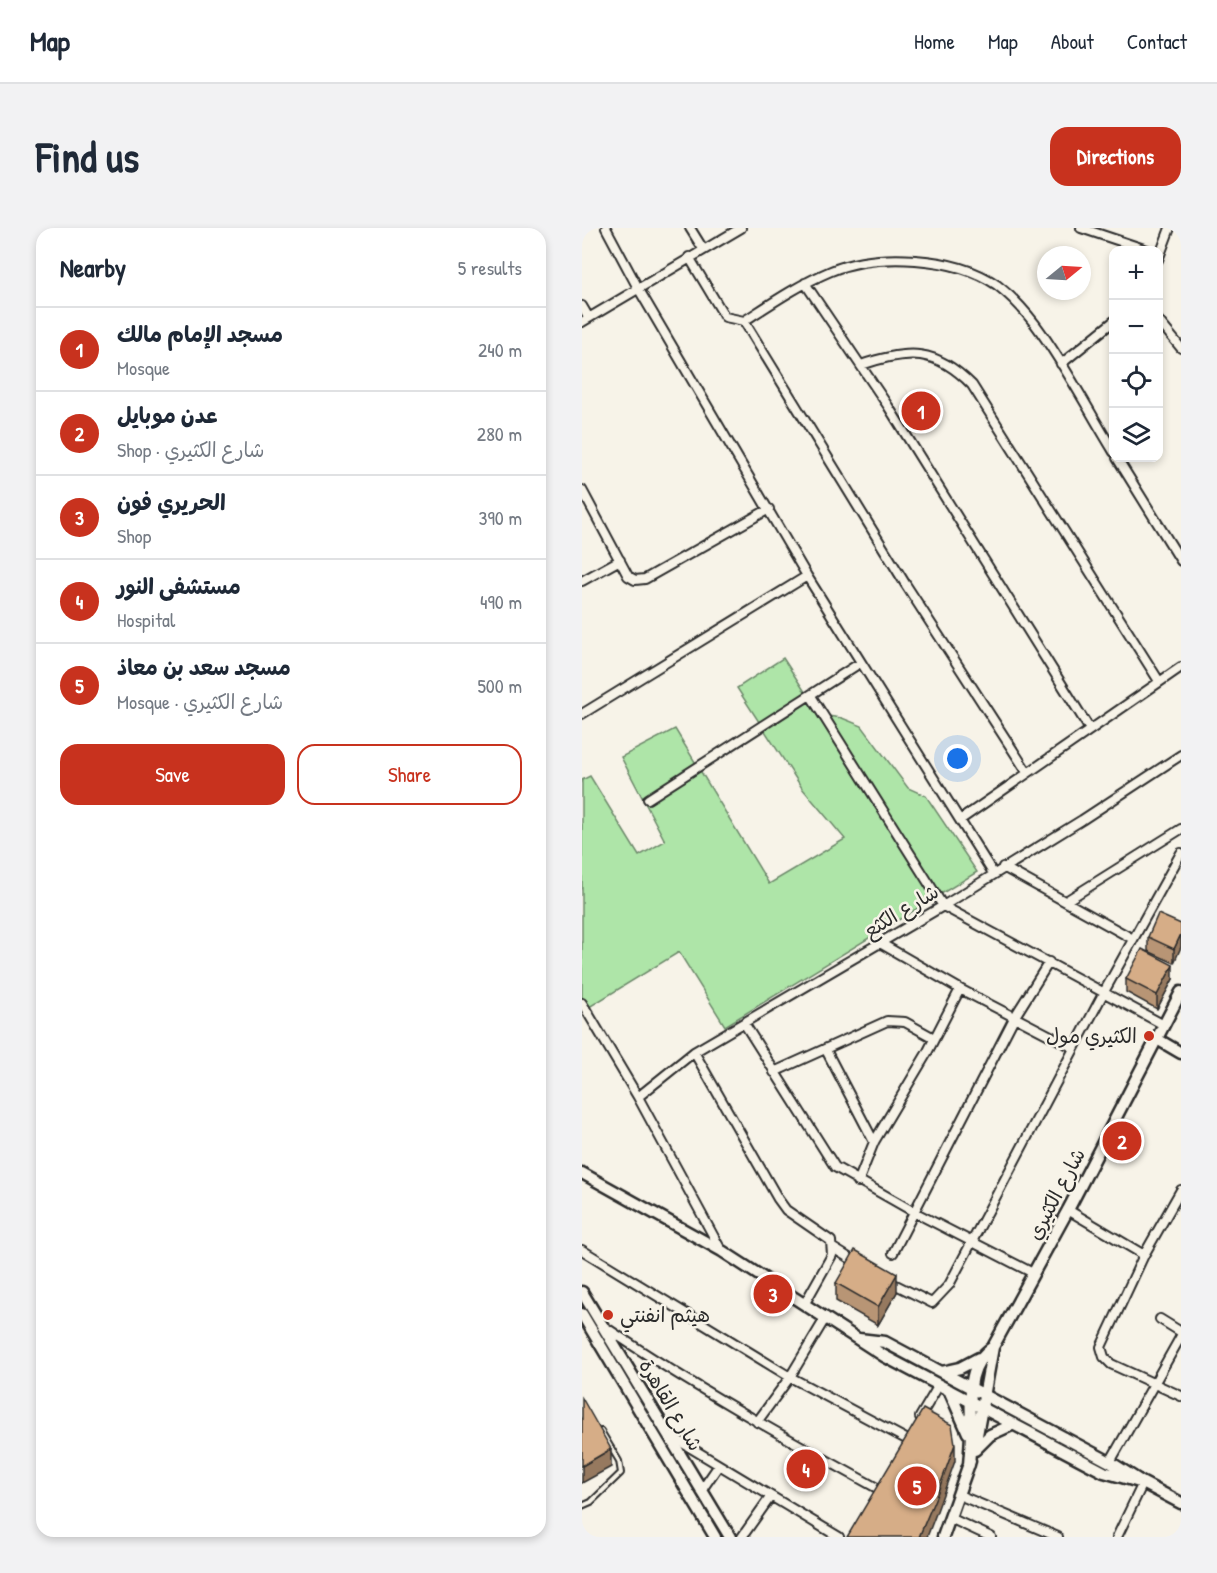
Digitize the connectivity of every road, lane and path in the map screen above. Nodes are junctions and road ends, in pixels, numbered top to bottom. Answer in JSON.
{"nodes":[{"id":1,"x":606,"y":228,"type":"edge"},
{"id":2,"x":690,"y":228,"type":"edge"},
{"id":3,"x":741,"y":228,"type":"edge"},
{"id":4,"x":1081,"y":228,"type":"edge"},
{"id":5,"x":1170,"y":228,"type":"edge"},
{"id":6,"x":1135,"y":246,"type":"edge"},
{"id":7,"x":1163,"y":246,"type":"edge"},
{"id":8,"x":703,"y":249,"type":"junction"},
{"id":9,"x":689,"y":257,"type":"junction"},
{"id":10,"x":805,"y":283,"type":"junction"},
{"id":11,"x":638,"y":288,"type":"junction"},
{"id":12,"x":582,"y":306,"type":"edge"},
{"id":13,"x":586,"y":320,"type":"edge"},
{"id":14,"x":744,"y":321,"type":"junction"},
{"id":15,"x":1109,"y":324,"type":"edge"},
{"id":16,"x":1163,"y":326,"type":"edge"},
{"id":17,"x":1181,"y":348,"type":"edge"},
{"id":18,"x":1061,"y":364,"type":"junction"},
{"id":19,"x":861,"y":365,"type":"junction"},
{"id":20,"x":1109,"y":445,"type":"edge"},
{"id":21,"x":1119,"y":462,"type":"edge"},
{"id":22,"x":582,"y":490,"type":"edge"},
{"id":23,"x":769,"y":509,"type":"junction"},
{"id":24,"x":620,"y":560,"type":"junction"},
{"id":25,"x":1181,"y":561,"type":"edge"},
{"id":26,"x":807,"y":576,"type":"junction"},
{"id":27,"x":582,"y":581,"type":"edge"},
{"id":28,"x":860,"y":663,"type":"junction"},
{"id":29,"x":1181,"y":666,"type":"edge"},
{"id":30,"x":1159,"y":681,"type":"junction"},
{"id":31,"x":811,"y":696,"type":"junction"},
{"id":32,"x":582,"y":714,"type":"edge"},
{"id":33,"x":1089,"y":728,"type":"junction"},
{"id":34,"x":1181,"y":755,"type":"edge"},
{"id":35,"x":1027,"y":772,"type":"junction"},
{"id":36,"x":648,"y":799,"type":"dead end"},
{"id":37,"x":960,"y":820,"type":"junction"},
{"id":38,"x":1181,"y":829,"type":"edge"},
{"id":39,"x":1181,"y":853,"type":"edge"},
{"id":40,"x":1003,"y":867,"type":"junction"},
{"id":41,"x":993,"y":873,"type":"junction"},
{"id":42,"x":1066,"y":901,"type":"junction"},
{"id":43,"x":943,"y":906,"type":"junction"},
{"id":44,"x":1133,"y":939,"type":"junction"},
{"id":45,"x":880,"y":943,"type":"junction"},
{"id":46,"x":1049,"y":962,"type":"junction"},
{"id":47,"x":960,"y":989,"type":"junction"},
{"id":48,"x":1104,"y":992,"type":"junction"},
{"id":49,"x":1181,"y":992,"type":"edge"},
{"id":50,"x":582,"y":1003,"type":"edge"},
{"id":51,"x":1014,"y":1018,"type":"junction"},
{"id":52,"x":744,"y":1023,"type":"junction"},
{"id":53,"x":1164,"y":1025,"type":"junction"},
{"id":54,"x":934,"y":1038,"type":"junction"},
{"id":55,"x":1157,"y":1039,"type":"junction"},
{"id":56,"x":1074,"y":1048,"type":"junction"},
{"id":57,"x":826,"y":1050,"type":"junction"},
{"id":58,"x":694,"y":1052,"type":"junction"},
{"id":59,"x":1181,"y":1053,"type":"edge"},
{"id":60,"x":774,"y":1072,"type":"junction"},
{"id":61,"x":638,"y":1097,"type":"junction"},
{"id":62,"x":874,"y":1142,"type":"junction"},
{"id":63,"x":584,"y":1171,"type":"edge"},
{"id":64,"x":858,"y":1182,"type":"junction"},
{"id":65,"x":1181,"y":1190,"type":"edge"},
{"id":66,"x":1068,"y":1210,"type":"junction"},
{"id":67,"x":916,"y":1213,"type":"junction"},
{"id":68,"x":972,"y":1243,"type":"junction"},
{"id":69,"x":833,"y":1248,"type":"junction"},
{"id":70,"x":582,"y":1250,"type":"edge"},
{"id":71,"x":722,"y":1251,"type":"junction"},
{"id":72,"x":893,"y":1252,"type":"dead end"},
{"id":73,"x":1144,"y":1254,"type":"junction"},
{"id":74,"x":863,"y":1266,"type":"edge"},
{"id":75,"x":1033,"y":1274,"type":"junction"},
{"id":76,"x":882,"y":1278,"type":"edge"},
{"id":77,"x":582,"y":1292,"type":"edge"},
{"id":78,"x":805,"y":1303,"type":"junction"},
{"id":79,"x":582,"y":1314,"type":"edge"},
{"id":80,"x":826,"y":1317,"type":"junction"},
{"id":81,"x":1160,"y":1319,"type":"dead end"},
{"id":82,"x":602,"y":1325,"type":"junction"},
{"id":83,"x":1181,"y":1334,"type":"edge"},
{"id":84,"x":859,"y":1339,"type":"junction"},
{"id":85,"x":993,"y":1347,"type":"junction"},
{"id":86,"x":982,"y":1356,"type":"junction"},
{"id":87,"x":942,"y":1372,"type":"junction"},
{"id":88,"x":790,"y":1377,"type":"junction"},
{"id":89,"x":1155,"y":1383,"type":"junction"},
{"id":90,"x":970,"y":1387,"type":"junction"},
{"id":91,"x":944,"y":1388,"type":"junction"},
{"id":92,"x":983,"y":1394,"type":"junction"},
{"id":93,"x":1181,"y":1396,"type":"edge"},
{"id":94,"x":970,"y":1401,"type":"junction"},
{"id":95,"x":982,"y":1407,"type":"junction"},
{"id":96,"x":595,"y":1420,"type":"edge"},
{"id":97,"x":917,"y":1421,"type":"edge"},
{"id":98,"x":758,"y":1422,"type":"junction"},
{"id":99,"x":1014,"y":1424,"type":"junction"},
{"id":100,"x":911,"y":1430,"type":"edge"},
{"id":101,"x":667,"y":1433,"type":"junction"},
{"id":102,"x":906,"y":1439,"type":"junction"},
{"id":103,"x":970,"y":1441,"type":"junction"},
{"id":104,"x":900,"y":1449,"type":"edge"},
{"id":105,"x":973,"y":1453,"type":"junction"},
{"id":106,"x":1110,"y":1462,"type":"junction"},
{"id":107,"x":719,"y":1465,"type":"junction"},
{"id":108,"x":969,"y":1465,"type":"junction"},
{"id":109,"x":883,"y":1478,"type":"edge"},
{"id":110,"x":1143,"y":1483,"type":"junction"},
{"id":111,"x":877,"y":1488,"type":"junction"},
{"id":112,"x":701,"y":1491,"type":"junction"},
{"id":113,"x":959,"y":1495,"type":"junction"},
{"id":114,"x":771,"y":1496,"type":"junction"},
{"id":115,"x":871,"y":1498,"type":"edge"},
{"id":116,"x":1181,"y":1503,"type":"edge"},
{"id":117,"x":582,"y":1506,"type":"edge"},
{"id":118,"x":950,"y":1518,"type":"junction"},
{"id":119,"x":715,"y":1537,"type":"edge"},
{"id":120,"x":730,"y":1537,"type":"edge"},
{"id":121,"x":742,"y":1537,"type":"edge"},
{"id":122,"x":839,"y":1537,"type":"edge"},
{"id":123,"x":943,"y":1537,"type":"edge"},
{"id":124,"x":991,"y":1537,"type":"edge"},
{"id":125,"x":1058,"y":1537,"type":"edge"},
{"id":126,"x":1117,"y":1537,"type":"edge"}],
"edges":[{"from":1,"to":11,"type":"street"},
{"from":2,"to":8,"type":"street"},
{"from":3,"to":8,"type":"street"},
{"from":4,"to":6,"type":"street"},
{"from":5,"to":7,"type":"street"},
{"from":8,"to":9,"type":"street"},
{"from":9,"to":11,"type":"street"},
{"from":9,"to":14,"type":"street"},
{"from":10,"to":14,"type":"street"},
{"from":10,"to":18,"type":"street"},
{"from":10,"to":19,"type":"street"},
{"from":11,"to":13,"type":"street"},
{"from":11,"to":23,"type":"street"},
{"from":12,"to":13,"type":"street"},
{"from":14,"to":35,"type":"street"},
{"from":15,"to":18,"type":"street"},
{"from":16,"to":17,"type":"street"},
{"from":18,"to":20,"type":"street"},
{"from":19,"to":30,"type":"street"},
{"from":19,"to":33,"type":"street"},
{"from":21,"to":25,"type":"street"},
{"from":22,"to":24,"type":"street"},
{"from":23,"to":24,"type":"street"},
{"from":23,"to":26,"type":"street"},
{"from":24,"to":27,"type":"street"},
{"from":26,"to":28,"type":"street"},
{"from":26,"to":32,"type":"street"},
{"from":28,"to":31,"type":"street"},
{"from":28,"to":37,"type":"street"},
{"from":29,"to":30,"type":"street"},
{"from":30,"to":33,"type":"street"},
{"from":31,"to":36,"type":"street"},
{"from":31,"to":43,"type":"street"},
{"from":33,"to":35,"type":"street"},
{"from":34,"to":40,"type":"street","name":"شارع الكثع"},
{"from":35,"to":37,"type":"street"},
{"from":37,"to":41,"type":"street"},
{"from":38,"to":42,"type":"street"},
{"from":39,"to":44,"type":"street"},
{"from":40,"to":41,"type":"street","name":"شارع الكثع"},
{"from":40,"to":42,"type":"street"},
{"from":41,"to":43,"type":"street","name":"شارع الكثع"},
{"from":42,"to":44,"type":"street"},
{"from":43,"to":45,"type":"street","name":"شارع الكثع"},
{"from":43,"to":46,"type":"street"},
{"from":44,"to":48,"type":"street"},
{"from":45,"to":47,"type":"street"},
{"from":45,"to":52,"type":"street","name":"شارع الكثع"},
{"from":46,"to":48,"type":"street"},
{"from":46,"to":51,"type":"street"},
{"from":47,"to":51,"type":"street"},
{"from":47,"to":54,"type":"street"},
{"from":48,"to":53,"type":"street"},
{"from":48,"to":56,"type":"street"},
{"from":49,"to":53,"type":"street","name":"شارع الكثيري"},
{"from":50,"to":61,"type":"street"},
{"from":51,"to":56,"type":"street"},
{"from":51,"to":67,"type":"street"},
{"from":52,"to":58,"type":"street","name":"شارع الكثع"},
{"from":52,"to":60,"type":"street"},
{"from":53,"to":55,"type":"street","name":"شارع الكثيري"},
{"from":54,"to":57,"type":"street"},
{"from":54,"to":62,"type":"street"},
{"from":55,"to":59,"type":"street"},
{"from":55,"to":66,"type":"street","name":"شارع الكثيري"},
{"from":56,"to":68,"type":"street"},
{"from":57,"to":60,"type":"street"},
{"from":57,"to":62,"type":"street"},
{"from":58,"to":61,"type":"street","name":"شارع الكثع"},
{"from":58,"to":69,"type":"street"},
{"from":60,"to":64,"type":"street"},
{"from":61,"to":71,"type":"street"},
{"from":62,"to":64,"type":"street"},
{"from":63,"to":71,"type":"street"},
{"from":64,"to":67,"type":"street"},
{"from":65,"to":73,"type":"street"},
{"from":66,"to":73,"type":"street"},
{"from":66,"to":75,"type":"street","name":"شارع الكثيري"},
{"from":67,"to":68,"type":"street"},
{"from":67,"to":72,"type":"street"},
{"from":68,"to":75,"type":"street"},
{"from":68,"to":76,"type":"street"},
{"from":69,"to":74,"type":"street"},
{"from":69,"to":78,"type":"street"},
{"from":70,"to":88,"type":"street"},
{"from":71,"to":78,"type":"street"},
{"from":73,"to":89,"type":"street"},
{"from":75,"to":85,"type":"street","name":"شارع الكثيري"},
{"from":77,"to":82,"type":"street","name":"شارع القاهرة"},
{"from":78,"to":80,"type":"street"},
{"from":79,"to":119,"type":"street","name":"شارع القاهرة"},
{"from":80,"to":84,"type":"street"},
{"from":80,"to":88,"type":"street"},
{"from":81,"to":83,"type":"street"},
{"from":82,"to":98,"type":"street"},
{"from":82,"to":101,"type":"street","name":"شارع القاهرة"},
{"from":83,"to":89,"type":"street"},
{"from":84,"to":87,"type":"street"},
{"from":84,"to":91,"type":"street"},
{"from":85,"to":86,"type":"street","name":"شارع الكثيري"},
{"from":85,"to":92,"type":"street","name":"شارع الكثيري"},
{"from":86,"to":87,"type":"street"},
{"from":86,"to":90,"type":"street","name":"شارع الكثيري"},
{"from":87,"to":90,"type":"street"},
{"from":88,"to":98,"type":"street"},
{"from":88,"to":102,"type":"street"},
{"from":89,"to":93,"type":"street"},
{"from":89,"to":106,"type":"street"},
{"from":90,"to":92,"type":"street"},
{"from":90,"to":94,"type":"street","name":"شارع الكثيري"},
{"from":91,"to":94,"type":"street"},
{"from":91,"to":97,"type":"street"},
{"from":91,"to":103,"type":"street"},
{"from":92,"to":95,"type":"street","name":"شارع الكثيري"},
{"from":92,"to":106,"type":"street"},
{"from":94,"to":95,"type":"street"},
{"from":94,"to":103,"type":"street","name":"شارع الكثيري"},
{"from":95,"to":99,"type":"street"},
{"from":95,"to":105,"type":"street","name":"شارع الكثيري"},
{"from":96,"to":117,"type":"lane"},
{"from":98,"to":111,"type":"street"},
{"from":99,"to":105,"type":"street"},
{"from":99,"to":110,"type":"street"},
{"from":100,"to":102,"type":"street"},
{"from":101,"to":107,"type":"street"},
{"from":101,"to":112,"type":"street","name":"شارع القاهرة"},
{"from":102,"to":104,"type":"street"},
{"from":103,"to":108,"type":"street","name":"شارع الكثيري"},
{"from":105,"to":108,"type":"street","name":"شارع الكثيري"},
{"from":106,"to":110,"type":"street"},
{"from":107,"to":112,"type":"street"},
{"from":107,"to":114,"type":"street"},
{"from":108,"to":113,"type":"street","name":"شارع الكثيري"},
{"from":109,"to":111,"type":"street"},
{"from":110,"to":116,"type":"street"},
{"from":110,"to":126,"type":"street"},
{"from":111,"to":115,"type":"street"},
{"from":112,"to":120,"type":"street","name":"شارع القاهرة"},
{"from":113,"to":118,"type":"street","name":"شارع الكثيري"},
{"from":113,"to":125,"type":"street"},
{"from":114,"to":121,"type":"street"},
{"from":114,"to":122,"type":"street"},
{"from":118,"to":123,"type":"street","name":"شارع الكثيري"},
{"from":118,"to":124,"type":"street"}]}
